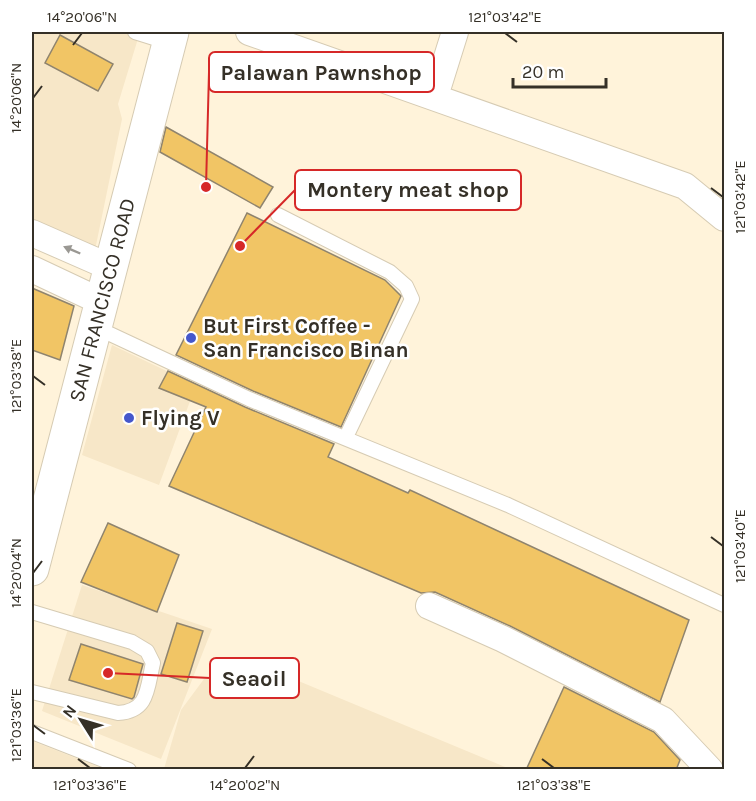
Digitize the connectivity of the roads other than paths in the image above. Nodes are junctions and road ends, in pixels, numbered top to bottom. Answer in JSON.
{"nodes":[{"id":1,"x":135,"y":32,"type":"edge"},
{"id":2,"x":249,"y":32,"type":"edge"},
{"id":3,"x":455,"y":32,"type":"edge"},
{"id":4,"x":171,"y":37,"type":"edge"},
{"id":5,"x":435,"y":96,"type":"junction"},
{"id":6,"x":278,"y":216,"type":"dead end"},
{"id":7,"x":724,"y":218,"type":"edge"},
{"id":8,"x":32,"y":233,"type":"edge"},
{"id":9,"x":112,"y":267,"type":"junction"},
{"id":10,"x":32,"y":269,"type":"edge"},
{"id":11,"x":99,"y":314,"type":"junction"},
{"id":12,"x":346,"y":437,"type":"junction"},
{"id":13,"x":32,"y":569,"type":"edge"},
{"id":14,"x":724,"y":605,"type":"edge"},
{"id":15,"x":429,"y":606,"type":"dead end"},
{"id":16,"x":32,"y":612,"type":"edge"},
{"id":17,"x":32,"y":692,"type":"edge"},
{"id":18,"x":32,"y":732,"type":"edge"},
{"id":19,"x":129,"y":770,"type":"edge"},
{"id":20,"x":710,"y":770,"type":"edge"}],
"edges":[{"from":1,"to":4,"type":"lane"},
{"from":2,"to":5,"type":"street"},
{"from":3,"to":5,"type":"street"},
{"from":4,"to":9,"type":"main road","name":"SAN FRANCISCO ROAD"},
{"from":5,"to":7,"type":"street"},
{"from":6,"to":12,"type":"lane"},
{"from":9,"to":8,"type":"street","one_way":true},
{"from":9,"to":11,"type":"main road","name":"SAN FRANCISCO ROAD"},
{"from":10,"to":11,"type":"street"},
{"from":11,"to":12,"type":"lane"},
{"from":11,"to":13,"type":"main road","name":"SAN FRANCISCO ROAD"},
{"from":12,"to":14,"type":"lane"},
{"from":15,"to":20,"type":"street"},
{"from":16,"to":17,"type":"lane"},
{"from":18,"to":19,"type":"lane"}]}
